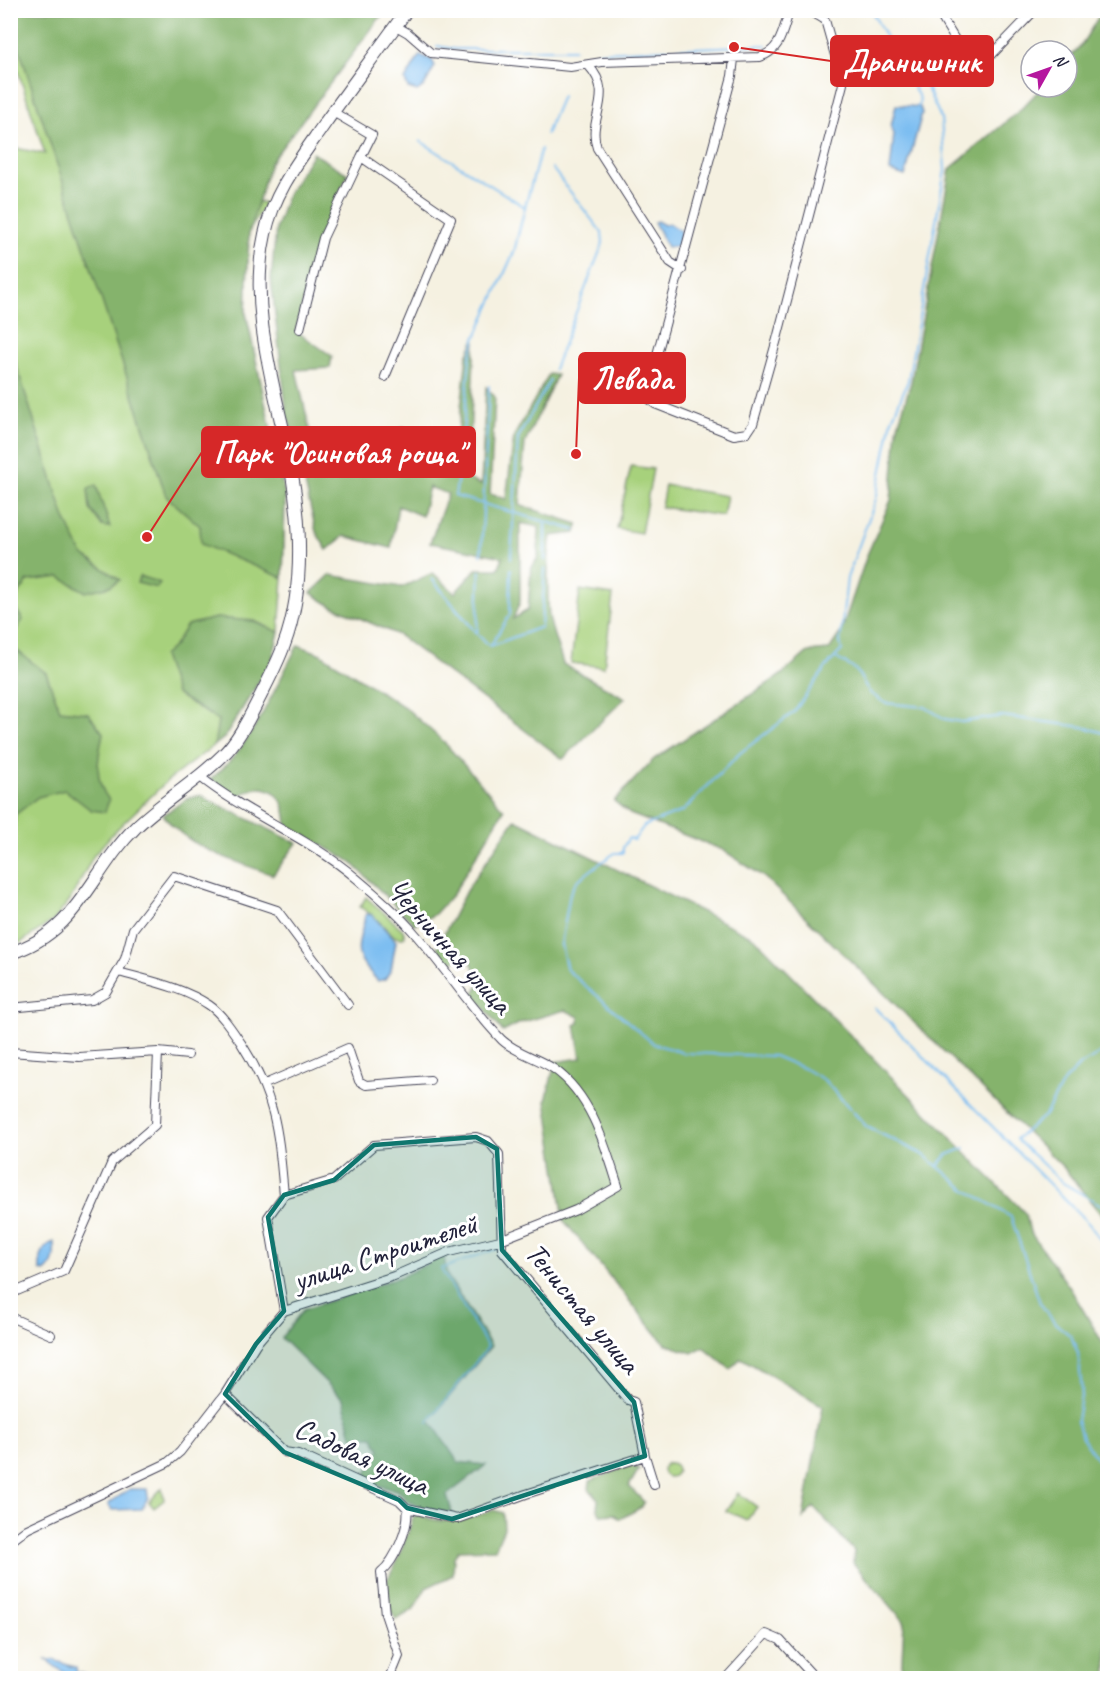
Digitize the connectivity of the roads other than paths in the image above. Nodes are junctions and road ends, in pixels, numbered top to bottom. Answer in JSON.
{"nodes":[{"id":1,"x":407,"y":10,"type":"edge"},
{"id":2,"x":937,"y":10,"type":"edge"},
{"id":3,"x":1035,"y":10,"type":"edge"},
{"id":4,"x":396,"y":26,"type":"junction"},
{"id":5,"x":734,"y":59,"type":"junction"},
{"id":6,"x":588,"y":65,"type":"junction"},
{"id":7,"x":333,"y":112,"type":"junction"},
{"id":8,"x":361,"y":157,"type":"junction"},
{"id":9,"x":682,"y":270,"type":"junction"},
{"id":10,"x":300,"y":329,"type":"dead end"},
{"id":11,"x":385,"y":377,"type":"dead end"},
{"id":12,"x":200,"y":776,"type":"junction"},
{"id":13,"x":10,"y":953,"type":"edge"},
{"id":14,"x":119,"y":972,"type":"junction"},
{"id":15,"x":348,"y":1005,"type":"dead end"},
{"id":16,"x":10,"y":1008,"type":"edge"},
{"id":17,"x":10,"y":1052,"type":"edge"},
{"id":18,"x":158,"y":1052,"type":"junction"},
{"id":19,"x":188,"y":1054,"type":"dead end"},
{"id":20,"x":430,"y":1080,"type":"dead end"},
{"id":21,"x":265,"y":1084,"type":"junction"},
{"id":22,"x":618,"y":1186,"type":"joint"},
{"id":23,"x":284,"y":1195,"type":"junction"},
{"id":24,"x":500,"y":1240,"type":"junction"},
{"id":25,"x":10,"y":1294,"type":"edge"},
{"id":26,"x":284,"y":1311,"type":"junction"},
{"id":27,"x":10,"y":1317,"type":"edge"},
{"id":28,"x":51,"y":1335,"type":"dead end"},
{"id":29,"x":225,"y":1394,"type":"junction"},
{"id":30,"x":645,"y":1456,"type":"junction"},
{"id":31,"x":654,"y":1485,"type":"dead end"},
{"id":32,"x":407,"y":1508,"type":"junction"},
{"id":33,"x":10,"y":1542,"type":"edge"},
{"id":34,"x":390,"y":1678,"type":"edge"},
{"id":35,"x":726,"y":1678,"type":"edge"},
{"id":36,"x":815,"y":1678,"type":"edge"}],
"edges":[{"from":1,"to":4,"type":"main road"},
{"from":2,"to":3,"type":"street"},
{"from":4,"to":6,"type":"street"},
{"from":4,"to":7,"type":"main road"},
{"from":5,"to":6,"type":"street"},
{"from":5,"to":9,"type":"street"},
{"from":5,"to":9,"type":"street"},
{"from":6,"to":9,"type":"street"},
{"from":7,"to":8,"type":"street"},
{"from":7,"to":12,"type":"main road"},
{"from":8,"to":10,"type":"street"},
{"from":8,"to":11,"type":"street"},
{"from":12,"to":13,"type":"main road"},
{"from":12,"to":22,"type":"street","name":"Черничная улица"},
{"from":14,"to":15,"type":"street"},
{"from":14,"to":16,"type":"street"},
{"from":14,"to":21,"type":"street"},
{"from":17,"to":18,"type":"street"},
{"from":18,"to":19,"type":"street"},
{"from":18,"to":25,"type":"street"},
{"from":20,"to":21,"type":"street"},
{"from":21,"to":23,"type":"street"},
{"from":22,"to":24,"type":"street","name":"улица Строителей"},
{"from":23,"to":24,"type":"street"},
{"from":23,"to":26,"type":"street"},
{"from":24,"to":26,"type":"street","name":"улица Строителей"},
{"from":24,"to":30,"type":"street","name":"Тенистая улица"},
{"from":26,"to":29,"type":"street"},
{"from":27,"to":28,"type":"street"},
{"from":29,"to":32,"type":"street","name":"Садовая улица"},
{"from":29,"to":33,"type":"street"},
{"from":30,"to":31,"type":"street"},
{"from":30,"to":32,"type":"street","name":"Садовая улица"},
{"from":32,"to":34,"type":"street"},
{"from":35,"to":36,"type":"street"}]}
